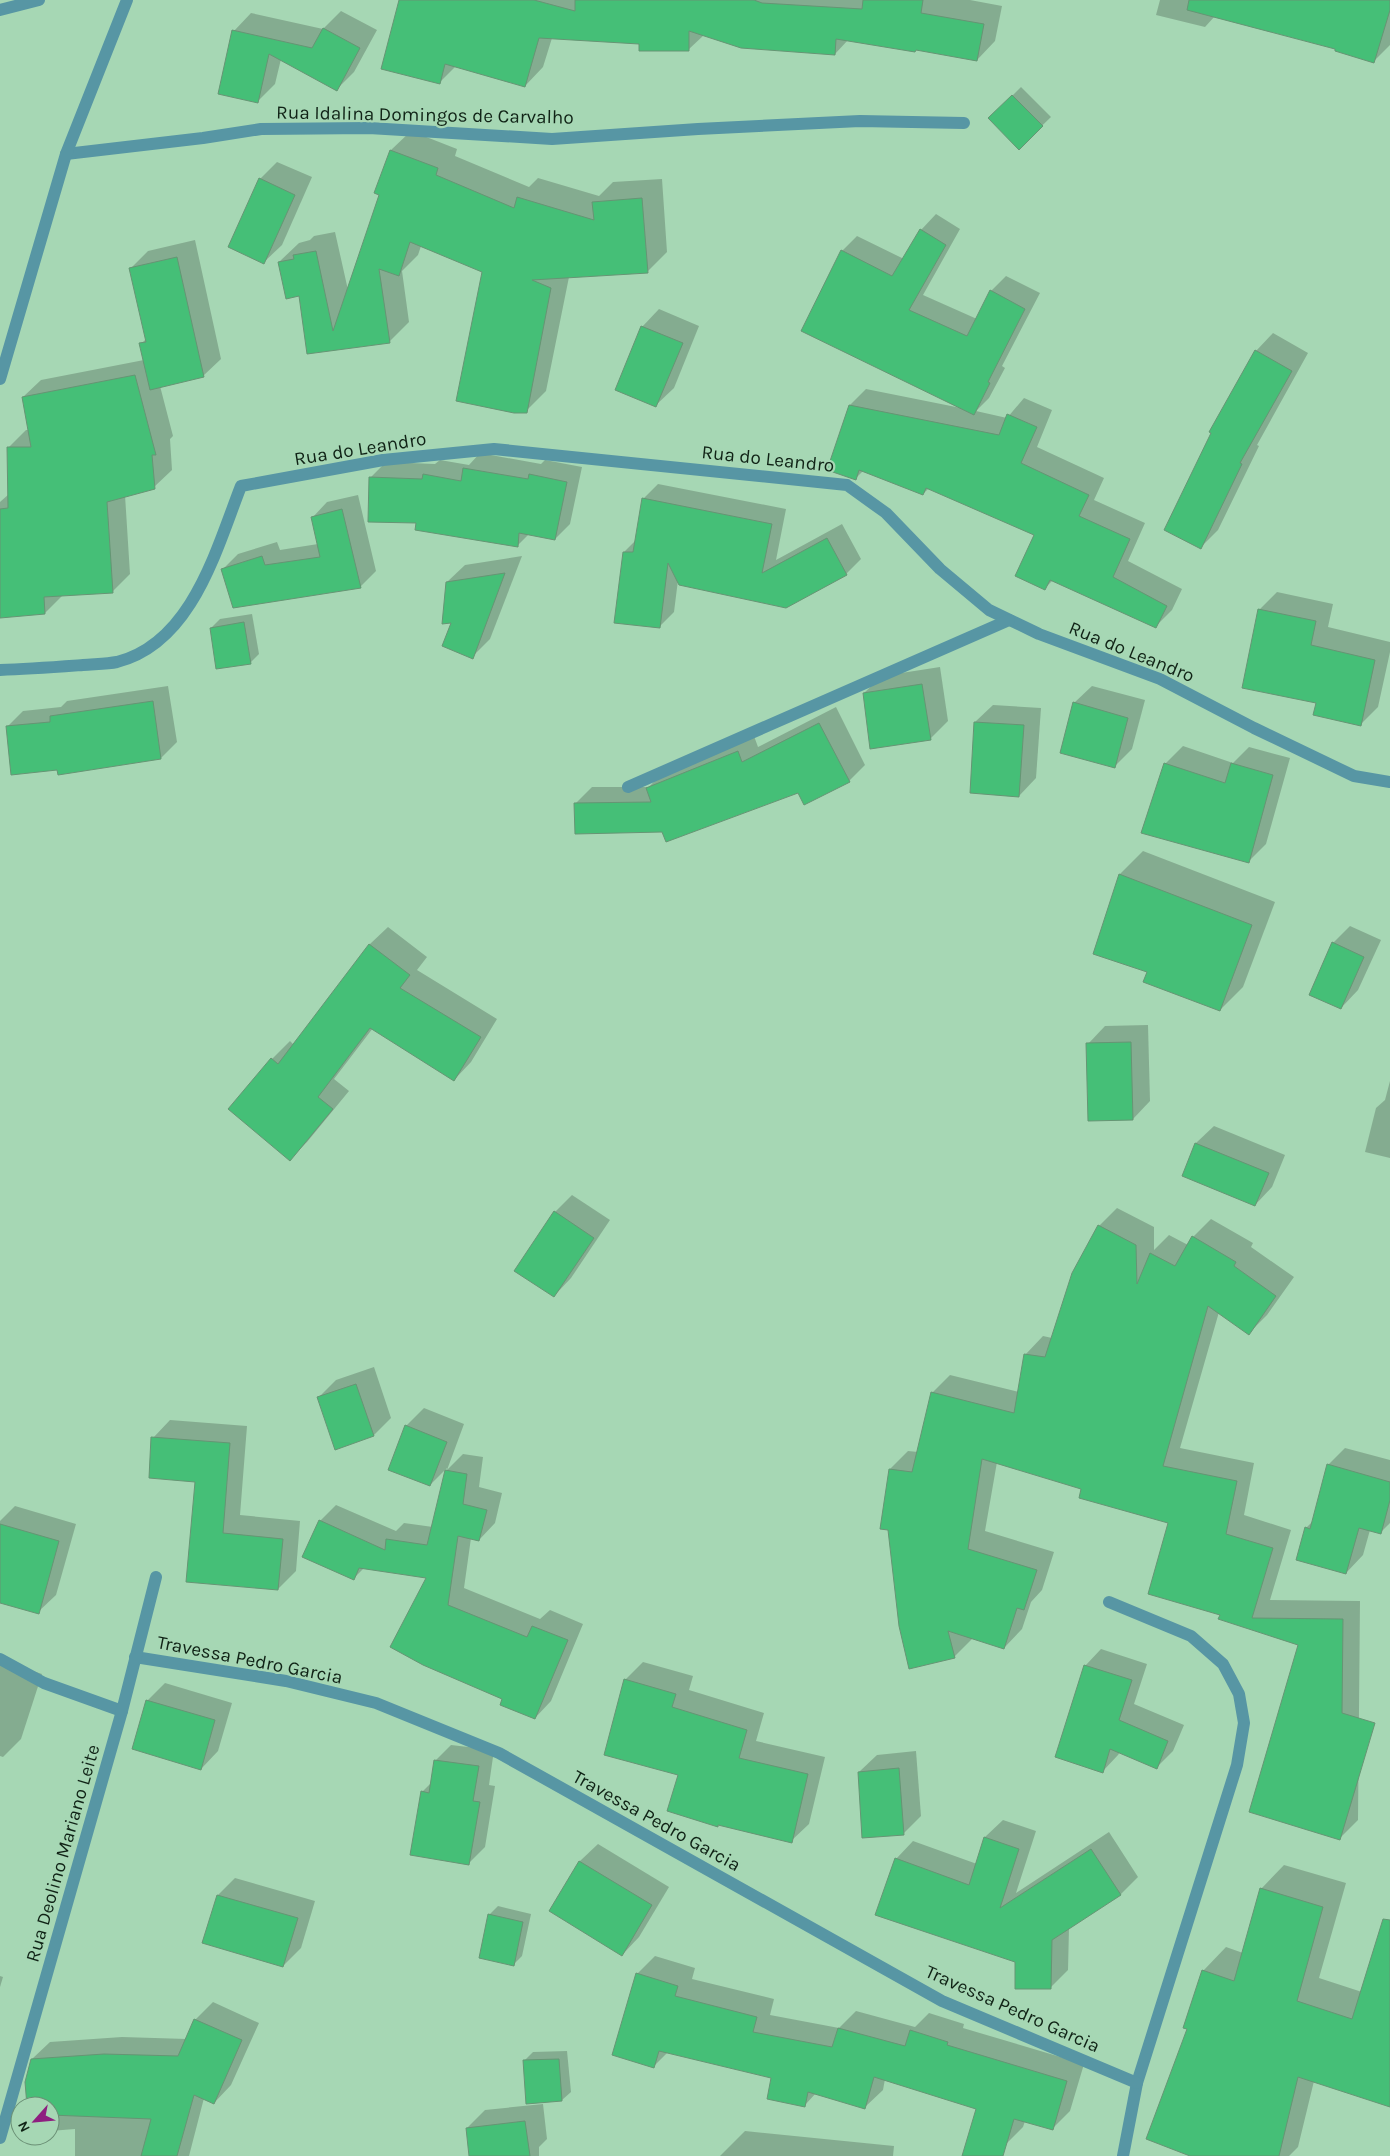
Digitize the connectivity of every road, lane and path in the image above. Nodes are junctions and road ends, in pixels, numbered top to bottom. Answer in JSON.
{"nodes":[{"id":1,"x":39,"y":0,"type":"edge"},
{"id":2,"x":127,"y":0,"type":"edge"},
{"id":3,"x":0,"y":10,"type":"edge"},
{"id":4,"x":964,"y":122,"type":"dead end"},
{"id":5,"x":66,"y":154,"type":"junction"},
{"id":6,"x":0,"y":379,"type":"edge"},
{"id":7,"x":1009,"y":620,"type":"junction"},
{"id":8,"x":0,"y":670,"type":"edge"},
{"id":9,"x":1390,"y":782,"type":"edge"},
{"id":10,"x":628,"y":787,"type":"dead end"},
{"id":11,"x":156,"y":1578,"type":"dead end"},
{"id":12,"x":1109,"y":1602,"type":"dead end"},
{"id":13,"x":135,"y":1657,"type":"junction"},
{"id":14,"x":0,"y":1659,"type":"edge"},
{"id":15,"x":122,"y":1710,"type":"junction"},
{"id":16,"x":1137,"y":2083,"type":"junction"},
{"id":17,"x":0,"y":2138,"type":"edge"},
{"id":18,"x":1123,"y":2156,"type":"edge"}],
"edges":[{"from":1,"to":3,"type":"street"},
{"from":2,"to":5,"type":"street"},
{"from":4,"to":5,"type":"street","name":"Rua Idalina Domingos de Carvalho"},
{"from":5,"to":6,"type":"street"},
{"from":7,"to":8,"type":"street","name":"Rua do Leandro"},
{"from":7,"to":9,"type":"street","name":"Rua do Leandro"},
{"from":7,"to":10,"type":"street"},
{"from":11,"to":13,"type":"street","name":"Rua Deolino Mariano Leite"},
{"from":12,"to":16,"type":"street"},
{"from":13,"to":15,"type":"street","name":"Rua Deolino Mariano Leite"},
{"from":13,"to":16,"type":"street","name":"Travessa Pedro Garcia"},
{"from":14,"to":15,"type":"street"},
{"from":15,"to":17,"type":"street","name":"Rua Deolino Mariano Leite"},
{"from":16,"to":18,"type":"street"}]}
